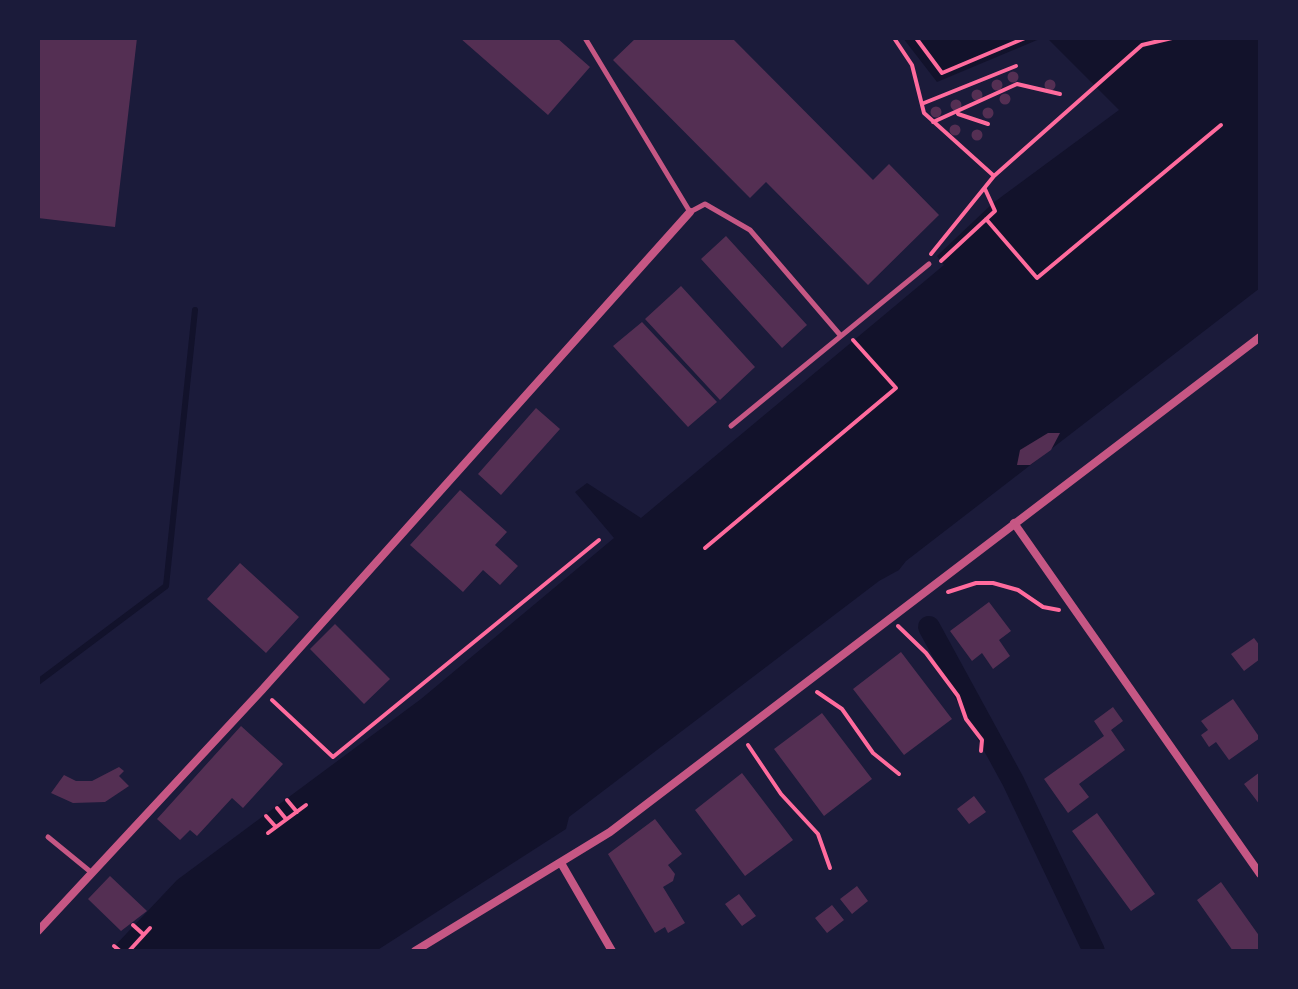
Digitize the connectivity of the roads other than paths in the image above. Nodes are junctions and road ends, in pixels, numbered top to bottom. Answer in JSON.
{"nodes":[{"id":1,"x":585,"y":38,"type":"edge"},
{"id":2,"x":690,"y":212,"type":"junction"},
{"id":3,"x":929,"y":264,"type":"road end"},
{"id":4,"x":841,"y":336,"type":"junction"},
{"id":5,"x":1260,"y":337,"type":"edge"},
{"id":6,"x":731,"y":426,"type":"dead end"},
{"id":7,"x":1014,"y":523,"type":"junction"},
{"id":8,"x":48,"y":837,"type":"dead end"},
{"id":9,"x":561,"y":863,"type":"junction"},
{"id":10,"x":92,"y":873,"type":"junction"},
{"id":11,"x":1260,"y":874,"type":"edge"},
{"id":12,"x":38,"y":931,"type":"edge"},
{"id":13,"x":415,"y":951,"type":"edge"},
{"id":14,"x":612,"y":951,"type":"edge"}],
"edges":[{"from":1,"to":2,"type":"lane"},
{"from":2,"to":4,"type":"lane"},
{"from":2,"to":10,"type":"street"},
{"from":3,"to":4,"type":"lane"},
{"from":4,"to":6,"type":"lane"},
{"from":5,"to":7,"type":"street"},
{"from":7,"to":9,"type":"street"},
{"from":7,"to":11,"type":"street"},
{"from":8,"to":10,"type":"lane"},
{"from":9,"to":13,"type":"street"},
{"from":9,"to":14,"type":"street"},
{"from":10,"to":12,"type":"street"}]}
